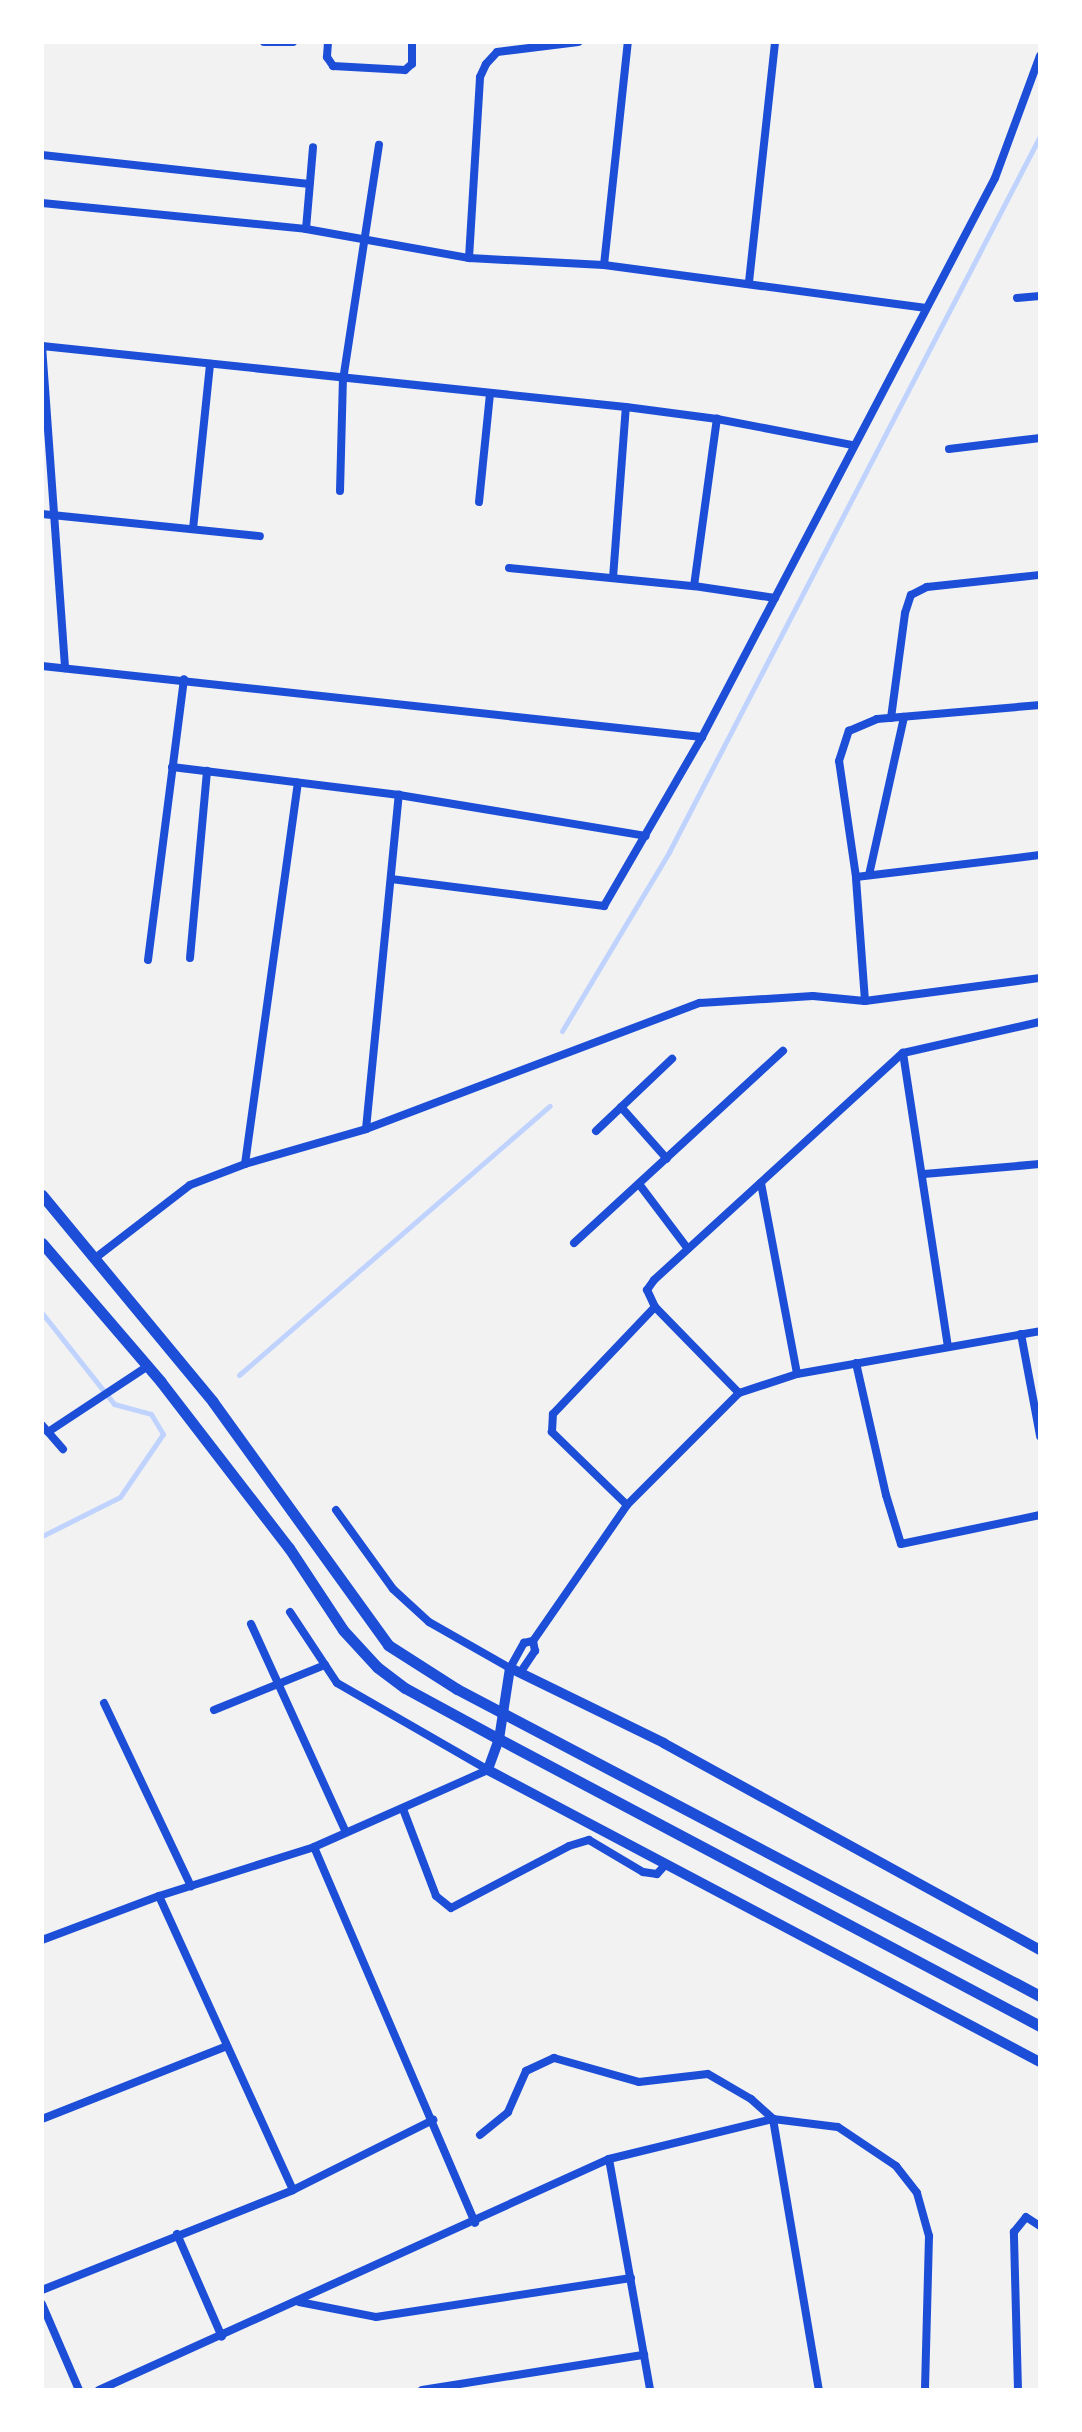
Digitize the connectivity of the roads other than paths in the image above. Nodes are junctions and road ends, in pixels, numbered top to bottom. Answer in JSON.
{"nodes":[{"id":1,"x":264,"y":42,"type":"edge"},
{"id":2,"x":293,"y":42,"type":"edge"},
{"id":3,"x":328,"y":42,"type":"edge"},
{"id":4,"x":412,"y":42,"type":"edge"},
{"id":5,"x":578,"y":42,"type":"edge"},
{"id":6,"x":628,"y":42,"type":"edge"},
{"id":7,"x":775,"y":42,"type":"edge"},
{"id":8,"x":281,"y":43,"type":"edge"},
{"id":9,"x":1040,"y":56,"type":"edge"},
{"id":10,"x":379,"y":145,"type":"dead end"},
{"id":11,"x":313,"y":147,"type":"dead end"},
{"id":12,"x":42,"y":155,"type":"edge"},
{"id":13,"x":309,"y":184,"type":"junction"},
{"id":14,"x":42,"y":203,"type":"edge"},
{"id":15,"x":306,"y":229,"type":"junction"},
{"id":16,"x":362,"y":241,"type":"junction"},
{"id":17,"x":469,"y":258,"type":"junction"},
{"id":18,"x":604,"y":265,"type":"junction"},
{"id":19,"x":749,"y":282,"type":"junction"},
{"id":20,"x":1040,"y":296,"type":"edge"},
{"id":21,"x":1017,"y":298,"type":"dead end"},
{"id":22,"x":926,"y":308,"type":"junction"},
{"id":23,"x":42,"y":346,"type":"edge"},
{"id":24,"x":210,"y":364,"type":"junction"},
{"id":25,"x":343,"y":380,"type":"junction"},
{"id":26,"x":490,"y":394,"type":"junction"},
{"id":27,"x":626,"y":407,"type":"junction"},
{"id":28,"x":717,"y":419,"type":"junction"},
{"id":29,"x":1040,"y":438,"type":"edge"},
{"id":30,"x":852,"y":445,"type":"junction"},
{"id":31,"x":949,"y":449,"type":"dead end"},
{"id":32,"x":340,"y":491,"type":"dead end"},
{"id":33,"x":479,"y":502,"type":"dead end"},
{"id":34,"x":42,"y":514,"type":"edge"},
{"id":35,"x":55,"y":515,"type":"junction"},
{"id":36,"x":193,"y":529,"type":"junction"},
{"id":37,"x":260,"y":536,"type":"dead end"},
{"id":38,"x":509,"y":568,"type":"dead end"},
{"id":39,"x":1040,"y":575,"type":"edge"},
{"id":40,"x":613,"y":578,"type":"junction"},
{"id":41,"x":694,"y":586,"type":"junction"},
{"id":42,"x":775,"y":598,"type":"junction"},
{"id":43,"x":42,"y":666,"type":"edge"},
{"id":44,"x":65,"y":668,"type":"junction"},
{"id":45,"x":184,"y":679,"type":"junction"},
{"id":46,"x":1040,"y":705,"type":"edge"},
{"id":47,"x":904,"y":717,"type":"junction"},
{"id":48,"x":891,"y":718,"type":"junction"},
{"id":49,"x":702,"y":737,"type":"junction"},
{"id":50,"x":172,"y":767,"type":"junction"},
{"id":51,"x":207,"y":771,"type":"junction"},
{"id":52,"x":298,"y":783,"type":"junction"},
{"id":53,"x":399,"y":795,"type":"junction"},
{"id":54,"x":646,"y":836,"type":"junction"},
{"id":55,"x":1040,"y":855,"type":"edge"},
{"id":56,"x":869,"y":875,"type":"junction"},
{"id":57,"x":856,"y":877,"type":"junction"},
{"id":58,"x":391,"y":879,"type":"junction"},
{"id":59,"x":190,"y":958,"type":"dead end"},
{"id":60,"x":148,"y":960,"type":"dead end"},
{"id":61,"x":1040,"y":978,"type":"edge"},
{"id":62,"x":865,"y":1001,"type":"junction"},
{"id":63,"x":1040,"y":1022,"type":"edge"},
{"id":64,"x":783,"y":1051,"type":"dead end"},
{"id":65,"x":903,"y":1053,"type":"junction"},
{"id":66,"x":672,"y":1059,"type":"dead end"},
{"id":67,"x":621,"y":1107,"type":"junction"},
{"id":68,"x":366,"y":1129,"type":"junction"},
{"id":69,"x":596,"y":1131,"type":"dead end"},
{"id":70,"x":667,"y":1159,"type":"junction"},
{"id":71,"x":245,"y":1164,"type":"junction"},
{"id":72,"x":1040,"y":1164,"type":"edge"},
{"id":73,"x":924,"y":1174,"type":"junction"},
{"id":74,"x":761,"y":1183,"type":"junction"},
{"id":75,"x":639,"y":1184,"type":"junction"},
{"id":76,"x":42,"y":1195,"type":"edge"},
{"id":77,"x":42,"y":1243,"type":"edge"},
{"id":78,"x":574,"y":1243,"type":"dead end"},
{"id":79,"x":688,"y":1249,"type":"junction"},
{"id":80,"x":94,"y":1259,"type":"junction"},
{"id":81,"x":655,"y":1307,"type":"junction"},
{"id":82,"x":1040,"y":1331,"type":"edge"},
{"id":83,"x":1021,"y":1334,"type":"junction"},
{"id":84,"x":948,"y":1347,"type":"junction"},
{"id":85,"x":856,"y":1363,"type":"junction"},
{"id":86,"x":148,"y":1366,"type":"junction"},
{"id":87,"x":797,"y":1374,"type":"junction"},
{"id":88,"x":739,"y":1393,"type":"junction"},
{"id":89,"x":45,"y":1428,"type":"edge"},
{"id":90,"x":1040,"y":1436,"type":"edge"},
{"id":91,"x":63,"y":1449,"type":"dead end"},
{"id":92,"x":627,"y":1505,"type":"junction"},
{"id":93,"x":336,"y":1510,"type":"dead end"},
{"id":94,"x":1040,"y":1515,"type":"edge"},
{"id":95,"x":290,"y":1612,"type":"dead end"},
{"id":96,"x":251,"y":1624,"type":"dead end"},
{"id":97,"x":325,"y":1665,"type":"junction"},
{"id":98,"x":515,"y":1671,"type":"junction"},
{"id":99,"x":278,"y":1684,"type":"junction"},
{"id":100,"x":104,"y":1703,"type":"dead end"},
{"id":101,"x":214,"y":1710,"type":"dead end"},
{"id":102,"x":503,"y":1712,"type":"junction"},
{"id":103,"x":499,"y":1739,"type":"junction"},
{"id":104,"x":488,"y":1770,"type":"junction"},
{"id":105,"x":403,"y":1809,"type":"junction"},
{"id":106,"x":346,"y":1832,"type":"junction"},
{"id":107,"x":314,"y":1847,"type":"junction"},
{"id":108,"x":666,"y":1864,"type":"junction"},
{"id":109,"x":191,"y":1886,"type":"junction"},
{"id":110,"x":159,"y":1896,"type":"junction"},
{"id":111,"x":42,"y":1940,"type":"edge"},
{"id":112,"x":1040,"y":1950,"type":"edge"},
{"id":113,"x":1040,"y":1996,"type":"edge"},
{"id":114,"x":1040,"y":2026,"type":"edge"},
{"id":115,"x":227,"y":2046,"type":"junction"},
{"id":116,"x":1040,"y":2062,"type":"edge"},
{"id":117,"x":42,"y":2119,"type":"edge"},
{"id":118,"x":773,"y":2119,"type":"junction"},
{"id":119,"x":433,"y":2120,"type":"junction"},
{"id":120,"x":480,"y":2135,"type":"dead end"},
{"id":121,"x":609,"y":2159,"type":"junction"},
{"id":122,"x":293,"y":2190,"type":"junction"},
{"id":123,"x":475,"y":2223,"type":"junction"},
{"id":124,"x":1040,"y":2226,"type":"edge"},
{"id":125,"x":177,"y":2234,"type":"junction"},
{"id":126,"x":631,"y":2278,"type":"junction"},
{"id":127,"x":42,"y":2290,"type":"edge"},
{"id":128,"x":298,"y":2302,"type":"junction"},
{"id":129,"x":42,"y":2304,"type":"edge"},
{"id":130,"x":222,"y":2337,"type":"junction"},
{"id":131,"x":644,"y":2355,"type":"junction"},
{"id":132,"x":485,"y":2385,"type":"edge"},
{"id":133,"x":116,"y":2387,"type":"edge"},
{"id":134,"x":79,"y":2390,"type":"edge"},
{"id":135,"x":99,"y":2390,"type":"edge"},
{"id":136,"x":422,"y":2390,"type":"edge"},
{"id":137,"x":650,"y":2390,"type":"edge"},
{"id":138,"x":819,"y":2390,"type":"edge"},
{"id":139,"x":925,"y":2390,"type":"edge"},
{"id":140,"x":1018,"y":2390,"type":"edge"}],
"edges":[{"from":1,"to":8,"type":"street"},
{"from":2,"to":8,"type":"street"},
{"from":3,"to":4,"type":"street"},
{"from":5,"to":17,"type":"street"},
{"from":6,"to":18,"type":"street"},
{"from":7,"to":19,"type":"street"},
{"from":9,"to":22,"type":"street"},
{"from":10,"to":16,"type":"street"},
{"from":11,"to":13,"type":"street"},
{"from":12,"to":13,"type":"street"},
{"from":13,"to":15,"type":"street"},
{"from":14,"to":15,"type":"street"},
{"from":15,"to":16,"type":"street"},
{"from":16,"to":17,"type":"street"},
{"from":16,"to":25,"type":"street"},
{"from":17,"to":18,"type":"street"},
{"from":18,"to":19,"type":"street"},
{"from":19,"to":22,"type":"street"},
{"from":20,"to":21,"type":"street"},
{"from":22,"to":30,"type":"street"},
{"from":23,"to":24,"type":"street"},
{"from":23,"to":35,"type":"street"},
{"from":24,"to":25,"type":"street"},
{"from":24,"to":36,"type":"street"},
{"from":25,"to":26,"type":"street"},
{"from":25,"to":32,"type":"street"},
{"from":26,"to":27,"type":"street"},
{"from":26,"to":33,"type":"street"},
{"from":27,"to":28,"type":"street"},
{"from":27,"to":40,"type":"street"},
{"from":28,"to":30,"type":"street"},
{"from":28,"to":41,"type":"street"},
{"from":29,"to":31,"type":"street"},
{"from":30,"to":42,"type":"street"},
{"from":34,"to":35,"type":"street"},
{"from":35,"to":36,"type":"street"},
{"from":35,"to":44,"type":"street"},
{"from":36,"to":37,"type":"street"},
{"from":38,"to":40,"type":"street"},
{"from":39,"to":48,"type":"street"},
{"from":40,"to":41,"type":"street"},
{"from":41,"to":42,"type":"street"},
{"from":42,"to":49,"type":"street"},
{"from":43,"to":44,"type":"street"},
{"from":44,"to":45,"type":"street"},
{"from":45,"to":49,"type":"street"},
{"from":45,"to":50,"type":"street"},
{"from":46,"to":47,"type":"street"},
{"from":47,"to":48,"type":"street"},
{"from":47,"to":56,"type":"street"},
{"from":48,"to":57,"type":"street"},
{"from":49,"to":54,"type":"street"},
{"from":50,"to":51,"type":"street"},
{"from":50,"to":60,"type":"street"},
{"from":51,"to":52,"type":"street"},
{"from":51,"to":59,"type":"street"},
{"from":52,"to":53,"type":"street"},
{"from":52,"to":71,"type":"street"},
{"from":53,"to":54,"type":"street"},
{"from":53,"to":58,"type":"street"},
{"from":54,"to":58,"type":"street"},
{"from":55,"to":56,"type":"street"},
{"from":56,"to":57,"type":"street"},
{"from":57,"to":62,"type":"street"},
{"from":58,"to":68,"type":"street"},
{"from":61,"to":62,"type":"street"},
{"from":62,"to":68,"type":"street"},
{"from":63,"to":65,"type":"street"},
{"from":64,"to":70,"type":"street"},
{"from":65,"to":73,"type":"street"},
{"from":65,"to":74,"type":"street"},
{"from":66,"to":67,"type":"street"},
{"from":67,"to":69,"type":"street"},
{"from":67,"to":70,"type":"street"},
{"from":68,"to":71,"type":"street"},
{"from":70,"to":75,"type":"street"},
{"from":71,"to":80,"type":"street"},
{"from":72,"to":73,"type":"street"},
{"from":73,"to":84,"type":"street"},
{"from":74,"to":79,"type":"street"},
{"from":74,"to":87,"type":"street"},
{"from":75,"to":78,"type":"street"},
{"from":75,"to":79,"type":"street"},
{"from":76,"to":80,"type":"main road"},
{"from":77,"to":86,"type":"main road"},
{"from":79,"to":81,"type":"street"},
{"from":80,"to":102,"type":"main road"},
{"from":81,"to":88,"type":"street"},
{"from":81,"to":92,"type":"street"},
{"from":82,"to":83,"type":"street"},
{"from":83,"to":84,"type":"street"},
{"from":83,"to":90,"type":"street"},
{"from":84,"to":85,"type":"street"},
{"from":85,"to":87,"type":"street"},
{"from":85,"to":94,"type":"street"},
{"from":86,"to":89,"type":"street"},
{"from":86,"to":103,"type":"main road"},
{"from":87,"to":88,"type":"street"},
{"from":88,"to":92,"type":"street"},
{"from":89,"to":91,"type":"street"},
{"from":92,"to":98,"type":"street"},
{"from":93,"to":98,"type":"street"},
{"from":95,"to":97,"type":"street"},
{"from":96,"to":99,"type":"street"},
{"from":97,"to":99,"type":"street"},
{"from":97,"to":104,"type":"street"},
{"from":98,"to":102,"type":"street"},
{"from":98,"to":112,"type":"street"},
{"from":99,"to":101,"type":"street"},
{"from":99,"to":106,"type":"street"},
{"from":100,"to":109,"type":"street"},
{"from":102,"to":103,"type":"street"},
{"from":102,"to":113,"type":"main road"},
{"from":103,"to":104,"type":"street"},
{"from":103,"to":114,"type":"main road"},
{"from":104,"to":105,"type":"street"},
{"from":104,"to":108,"type":"street"},
{"from":105,"to":106,"type":"street"},
{"from":105,"to":108,"type":"street"},
{"from":106,"to":107,"type":"street"},
{"from":107,"to":109,"type":"street"},
{"from":107,"to":119,"type":"street"},
{"from":108,"to":116,"type":"street"},
{"from":109,"to":110,"type":"street"},
{"from":110,"to":111,"type":"street"},
{"from":110,"to":115,"type":"street"},
{"from":115,"to":117,"type":"street"},
{"from":115,"to":122,"type":"street"},
{"from":118,"to":120,"type":"street"},
{"from":118,"to":121,"type":"street"},
{"from":118,"to":138,"type":"street"},
{"from":118,"to":139,"type":"street"},
{"from":119,"to":122,"type":"street"},
{"from":119,"to":123,"type":"street"},
{"from":121,"to":123,"type":"street"},
{"from":121,"to":126,"type":"street"},
{"from":122,"to":125,"type":"street"},
{"from":123,"to":128,"type":"street"},
{"from":124,"to":140,"type":"street"},
{"from":125,"to":127,"type":"street"},
{"from":125,"to":130,"type":"street"},
{"from":126,"to":128,"type":"street"},
{"from":126,"to":131,"type":"street"},
{"from":128,"to":130,"type":"street"},
{"from":129,"to":134,"type":"street"},
{"from":130,"to":133,"type":"street"},
{"from":131,"to":132,"type":"street"},
{"from":131,"to":137,"type":"street"},
{"from":132,"to":136,"type":"street"},
{"from":133,"to":135,"type":"street"}]}
